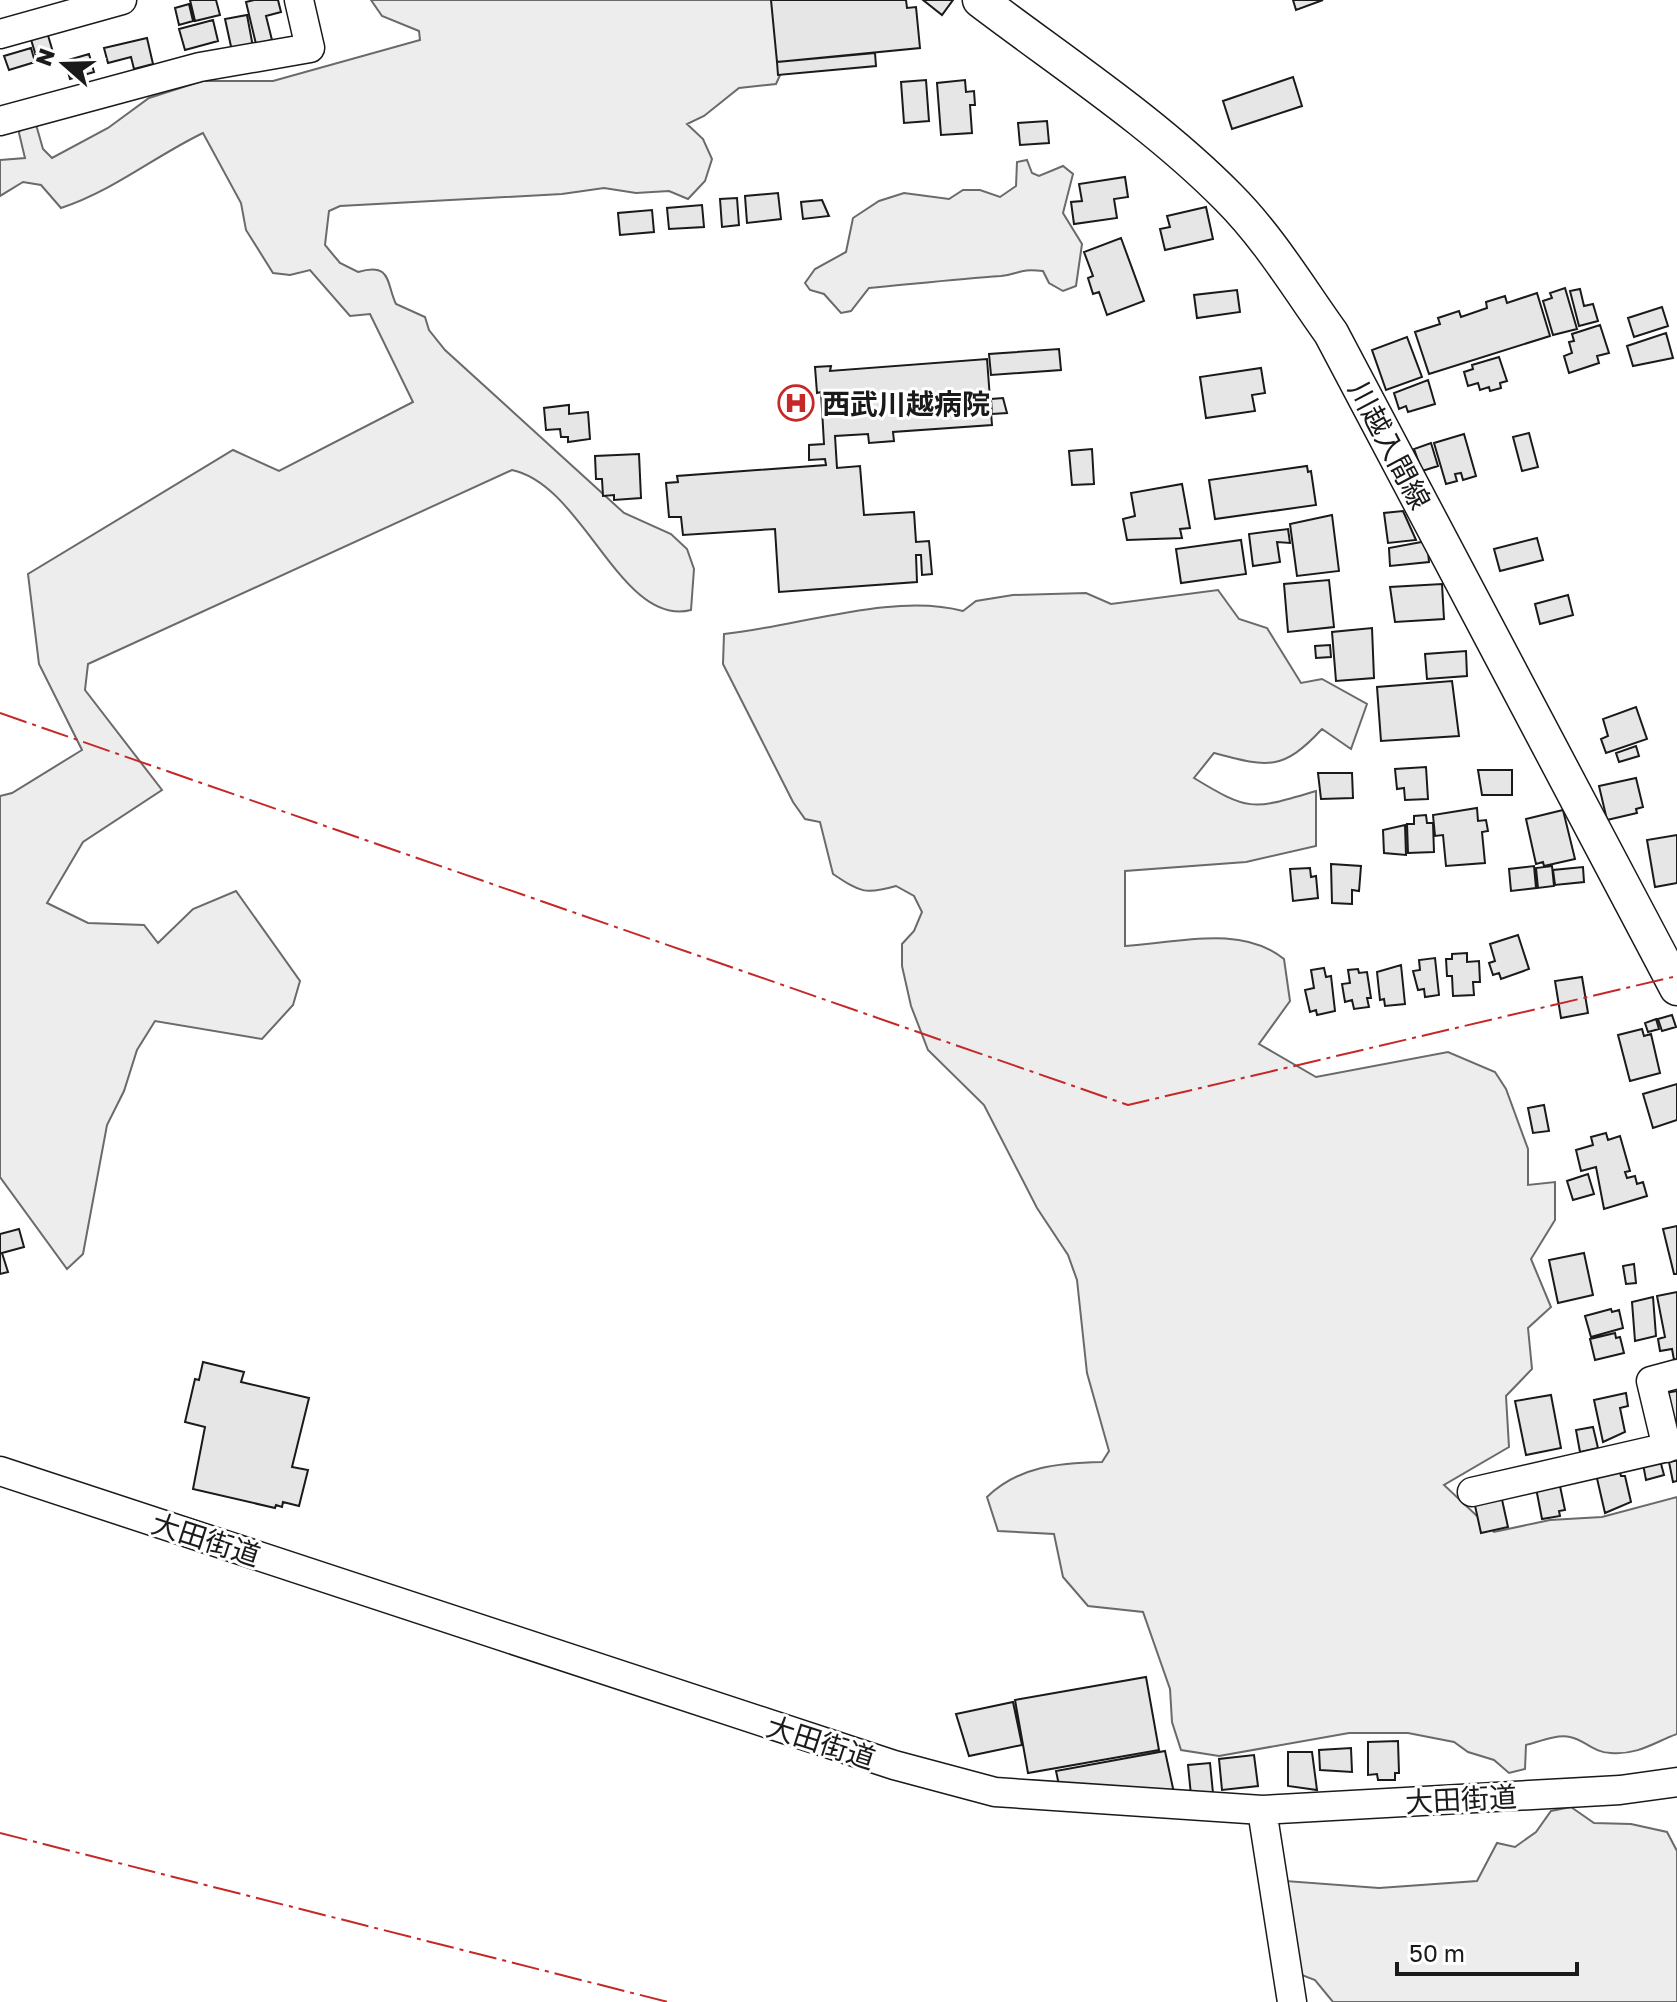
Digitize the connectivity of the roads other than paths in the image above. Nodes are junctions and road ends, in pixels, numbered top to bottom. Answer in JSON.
{"nodes":[{"id":1,"x":122,"y":0,"type":"edge"},
{"id":2,"x":299,"y":0,"type":"edge"},
{"id":3,"x":980,"y":0,"type":"edge"},
{"id":4,"x":0,"y":34,"type":"edge"},
{"id":5,"x":0,"y":121,"type":"edge"},
{"id":6,"x":1677,"y":988,"type":"edge"},
{"id":7,"x":1677,"y":1374,"type":"edge"},
{"id":8,"x":1672,"y":1447,"type":"edge"},
{"id":9,"x":0,"y":1471,"type":"edge"},
{"id":10,"x":1472,"y":1492,"type":"dead end"},
{"id":11,"x":1677,"y":1782,"type":"edge"},
{"id":12,"x":1262,"y":1810,"type":"junction"},
{"id":13,"x":1292,"y":2002,"type":"edge"}],
"edges":[{"from":1,"to":4,"type":"street"},
{"from":2,"to":5,"type":"street"},
{"from":3,"to":6,"type":"main road","name":"川越入間線"},
{"from":7,"to":8,"type":"street"},
{"from":8,"to":10,"type":"street"},
{"from":9,"to":12,"type":"street","name":"大田街道"},
{"from":11,"to":12,"type":"street","name":"大田街道"},
{"from":12,"to":13,"type":"street"}]}
